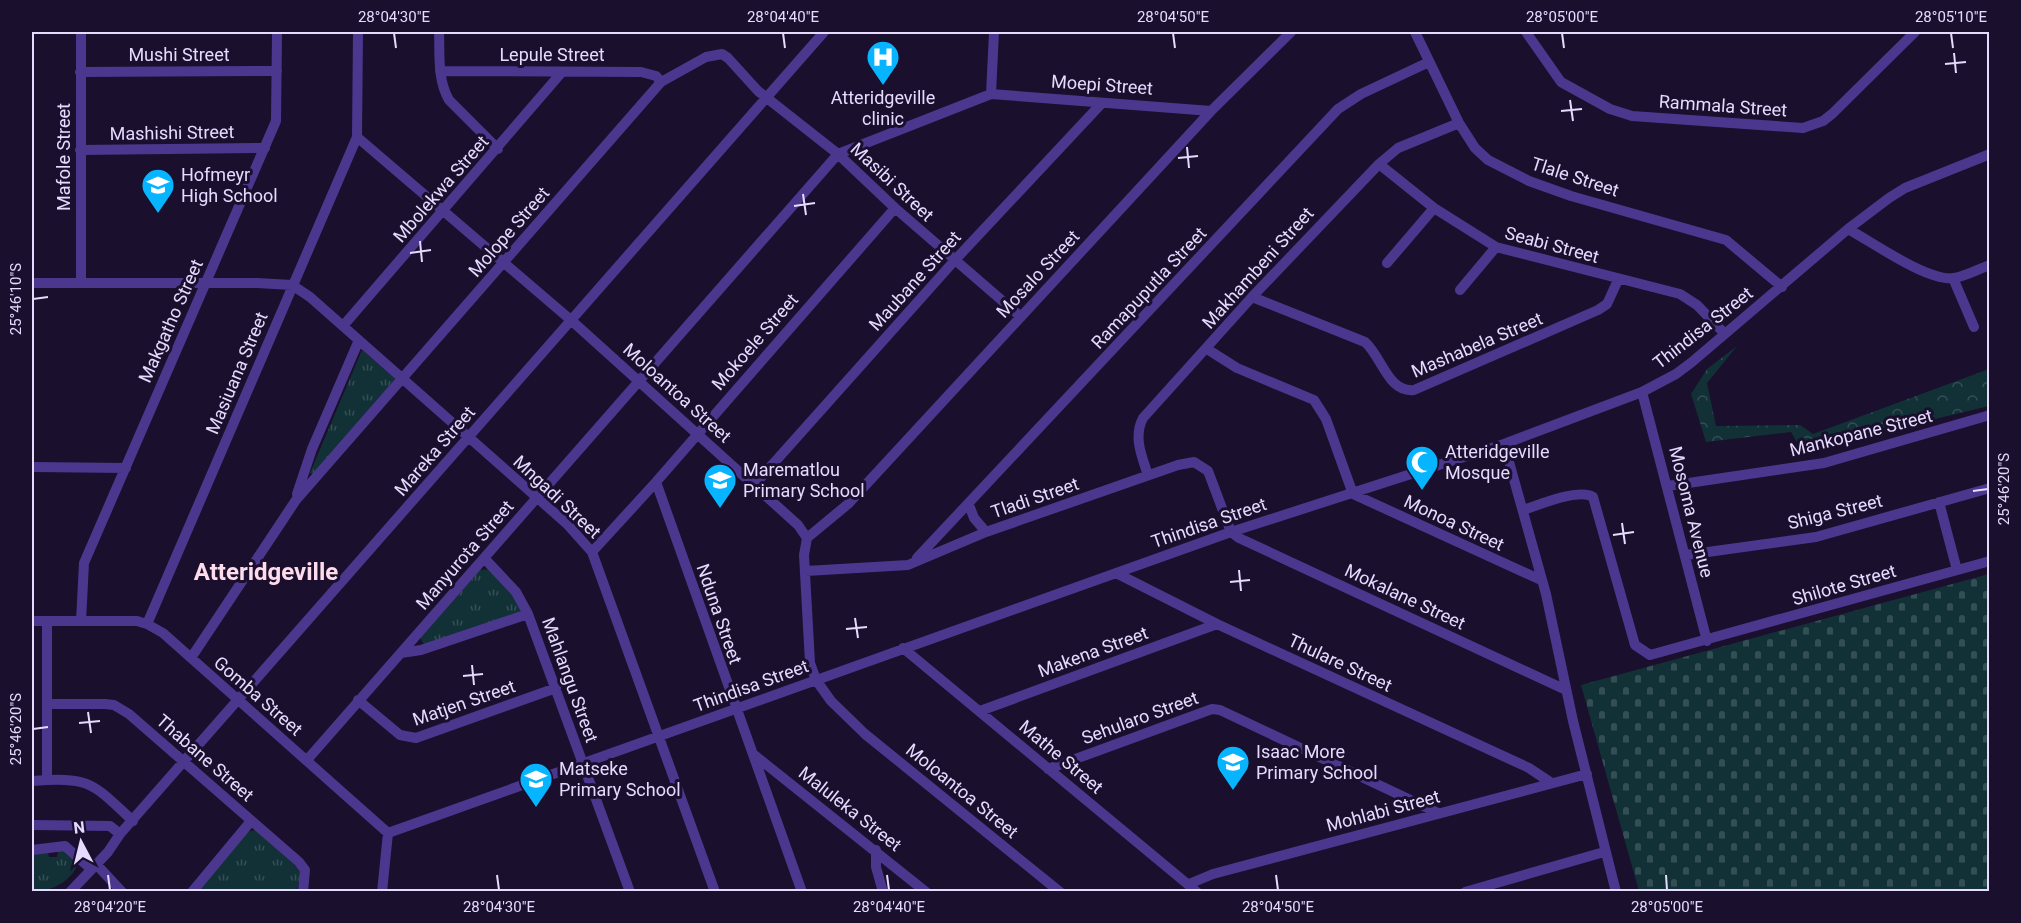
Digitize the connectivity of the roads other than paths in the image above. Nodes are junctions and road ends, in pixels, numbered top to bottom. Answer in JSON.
{"nodes":[{"id":1,"x":81,"y":32,"type":"edge"},
{"id":2,"x":277,"y":32,"type":"edge"},
{"id":3,"x":358,"y":32,"type":"edge"},
{"id":4,"x":439,"y":32,"type":"edge"},
{"id":5,"x":994,"y":32,"type":"edge"},
{"id":6,"x":1291,"y":32,"type":"edge"},
{"id":7,"x":1415,"y":32,"type":"edge"},
{"id":8,"x":1527,"y":32,"type":"edge"},
{"id":9,"x":1915,"y":32,"type":"edge"},
{"id":10,"x":818,"y":34,"type":"edge"},
{"id":11,"x":1429,"y":62,"type":"junction"},
{"id":12,"x":277,"y":71,"type":"junction"},
{"id":13,"x":440,"y":71,"type":"junction"},
{"id":14,"x":80,"y":72,"type":"junction"},
{"id":15,"x":562,"y":72,"type":"junction"},
{"id":16,"x":661,"y":81,"type":"junction"},
{"id":17,"x":991,"y":94,"type":"junction"},
{"id":18,"x":766,"y":97,"type":"junction"},
{"id":19,"x":1102,"y":103,"type":"junction"},
{"id":20,"x":1211,"y":111,"type":"junction"},
{"id":21,"x":1459,"y":123,"type":"junction"},
{"id":22,"x":357,"y":137,"type":"junction"},
{"id":23,"x":265,"y":148,"type":"junction"},
{"id":24,"x":498,"y":149,"type":"junction"},
{"id":25,"x":80,"y":150,"type":"junction"},
{"id":26,"x":838,"y":154,"type":"junction"},
{"id":27,"x":1989,"y":154,"type":"edge"},
{"id":28,"x":1379,"y":164,"type":"junction"},
{"id":29,"x":895,"y":208,"type":"junction"},
{"id":30,"x":1434,"y":208,"type":"junction"},
{"id":31,"x":444,"y":211,"type":"junction"},
{"id":32,"x":1848,"y":229,"type":"junction"},
{"id":33,"x":1496,"y":247,"type":"junction"},
{"id":34,"x":955,"y":260,"type":"junction"},
{"id":35,"x":505,"y":262,"type":"junction"},
{"id":36,"x":1387,"y":263,"type":"dead end"},
{"id":37,"x":1989,"y":265,"type":"edge"},
{"id":38,"x":1953,"y":278,"type":"junction"},
{"id":39,"x":1618,"y":280,"type":"junction"},
{"id":40,"x":32,"y":283,"type":"edge"},
{"id":41,"x":81,"y":283,"type":"junction"},
{"id":42,"x":206,"y":283,"type":"junction"},
{"id":43,"x":292,"y":285,"type":"junction"},
{"id":44,"x":1782,"y":287,"type":"junction"},
{"id":45,"x":1460,"y":290,"type":"dead end"},
{"id":46,"x":1252,"y":297,"type":"junction"},
{"id":47,"x":1021,"y":317,"type":"junction"},
{"id":48,"x":572,"y":321,"type":"junction"},
{"id":49,"x":343,"y":326,"type":"junction"},
{"id":50,"x":1974,"y":327,"type":"dead end"},
{"id":51,"x":1725,"y":334,"type":"junction"},
{"id":52,"x":359,"y":340,"type":"junction"},
{"id":53,"x":1207,"y":349,"type":"junction"},
{"id":54,"x":403,"y":378,"type":"junction"},
{"id":55,"x":639,"y":381,"type":"junction"},
{"id":56,"x":1642,"y":392,"type":"junction"},
{"id":57,"x":1989,"y":415,"type":"edge"},
{"id":58,"x":696,"y":433,"type":"junction"},
{"id":59,"x":468,"y":437,"type":"junction"},
{"id":60,"x":1504,"y":444,"type":"junction"},
{"id":61,"x":32,"y":468,"type":"edge"},
{"id":62,"x":126,"y":468,"type":"junction"},
{"id":63,"x":1148,"y":476,"type":"junction"},
{"id":64,"x":656,"y":482,"type":"junction"},
{"id":65,"x":755,"y":484,"type":"junction"},
{"id":66,"x":1668,"y":486,"type":"junction"},
{"id":67,"x":1989,"y":488,"type":"edge"},
{"id":68,"x":1353,"y":494,"type":"junction"},
{"id":69,"x":536,"y":498,"type":"junction"},
{"id":70,"x":296,"y":500,"type":"junction"},
{"id":71,"x":1939,"y":502,"type":"junction"},
{"id":72,"x":969,"y":505,"type":"junction"},
{"id":73,"x":1523,"y":510,"type":"junction"},
{"id":74,"x":986,"y":532,"type":"junction"},
{"id":75,"x":1231,"y":532,"type":"junction"},
{"id":76,"x":807,"y":538,"type":"junction"},
{"id":77,"x":592,"y":552,"type":"junction"},
{"id":78,"x":1686,"y":555,"type":"junction"},
{"id":79,"x":485,"y":559,"type":"junction"},
{"id":80,"x":1989,"y":561,"type":"edge"},
{"id":81,"x":913,"y":563,"type":"junction"},
{"id":82,"x":1957,"y":570,"type":"junction"},
{"id":83,"x":806,"y":571,"type":"junction"},
{"id":84,"x":1116,"y":573,"type":"junction"},
{"id":85,"x":1541,"y":580,"type":"junction"},
{"id":86,"x":528,"y":614,"type":"junction"},
{"id":87,"x":32,"y":621,"type":"edge"},
{"id":88,"x":47,"y":621,"type":"junction"},
{"id":89,"x":81,"y":621,"type":"junction"},
{"id":90,"x":147,"y":624,"type":"junction"},
{"id":91,"x":1216,"y":624,"type":"junction"},
{"id":92,"x":1707,"y":640,"type":"junction"},
{"id":93,"x":903,"y":648,"type":"junction"},
{"id":94,"x":401,"y":653,"type":"junction"},
{"id":95,"x":191,"y":658,"type":"junction"},
{"id":96,"x":816,"y":680,"type":"junction"},
{"id":97,"x":556,"y":688,"type":"junction"},
{"id":98,"x":1566,"y":690,"type":"junction"},
{"id":99,"x":358,"y":700,"type":"junction"},
{"id":100,"x":238,"y":702,"type":"junction"},
{"id":101,"x":47,"y":704,"type":"junction"},
{"id":102,"x":735,"y":710,"type":"junction"},
{"id":103,"x":980,"y":711,"type":"junction"},
{"id":104,"x":659,"y":736,"type":"junction"},
{"id":105,"x":753,"y":754,"type":"junction"},
{"id":106,"x":307,"y":760,"type":"junction"},
{"id":107,"x":185,"y":762,"type":"junction"},
{"id":108,"x":584,"y":765,"type":"junction"},
{"id":109,"x":1048,"y":769,"type":"junction"},
{"id":110,"x":1587,"y":774,"type":"junction"},
{"id":111,"x":47,"y":780,"type":"junction"},
{"id":112,"x":32,"y":781,"type":"edge"},
{"id":113,"x":1550,"y":782,"type":"junction"},
{"id":114,"x":1438,"y":813,"type":"junction"},
{"id":115,"x":133,"y":821,"type":"junction"},
{"id":116,"x":251,"y":821,"type":"junction"},
{"id":117,"x":32,"y":825,"type":"edge"},
{"id":118,"x":388,"y":833,"type":"junction"},
{"id":119,"x":120,"y":834,"type":"junction"},
{"id":120,"x":32,"y":850,"type":"edge"},
{"id":121,"x":876,"y":850,"type":"junction"},
{"id":122,"x":1604,"y":852,"type":"junction"},
{"id":123,"x":94,"y":867,"type":"junction"},
{"id":124,"x":1189,"y":884,"type":"junction"},
{"id":125,"x":70,"y":891,"type":"edge"},
{"id":126,"x":122,"y":891,"type":"edge"},
{"id":127,"x":192,"y":891,"type":"edge"},
{"id":128,"x":303,"y":891,"type":"edge"},
{"id":129,"x":382,"y":891,"type":"edge"},
{"id":130,"x":630,"y":891,"type":"edge"},
{"id":131,"x":715,"y":891,"type":"edge"},
{"id":132,"x":802,"y":891,"type":"edge"},
{"id":133,"x":883,"y":891,"type":"edge"},
{"id":134,"x":926,"y":891,"type":"edge"},
{"id":135,"x":1060,"y":891,"type":"edge"},
{"id":136,"x":1197,"y":891,"type":"edge"},
{"id":137,"x":1465,"y":891,"type":"edge"},
{"id":138,"x":1616,"y":891,"type":"edge"}],
"edges":[{"from":1,"to":14,"type":"street","name":"Mafole Street"},
{"from":2,"to":12,"type":"street","name":"Makgatho Street"},
{"from":3,"to":22,"type":"street"},
{"from":4,"to":13,"type":"street"},
{"from":5,"to":17,"type":"street"},
{"from":6,"to":20,"type":"street","name":"Mosalo Street"},
{"from":7,"to":11,"type":"street","name":"Tlale Street"},
{"from":8,"to":9,"type":"street","name":"Rammala Street"},
{"from":10,"to":18,"type":"street","name":"Mareka Street"},
{"from":11,"to":21,"type":"street","name":"Tlale Street"},
{"from":11,"to":72,"type":"street","name":"Ramapuputla Street"},
{"from":12,"to":14,"type":"street","name":"Mushi Street"},
{"from":12,"to":23,"type":"street","name":"Makgatho Street"},
{"from":13,"to":15,"type":"street","name":"Lepule Street"},
{"from":13,"to":24,"type":"street"},
{"from":14,"to":25,"type":"street","name":"Mafole Street"},
{"from":15,"to":16,"type":"street","name":"Lepule Street"},
{"from":15,"to":24,"type":"street","name":"Mbolekwa Street"},
{"from":16,"to":18,"type":"street","name":"Molope Street"},
{"from":16,"to":35,"type":"street","name":"Molope Street"},
{"from":17,"to":19,"type":"street","name":"Moepi Street"},
{"from":17,"to":26,"type":"street"},
{"from":18,"to":26,"type":"street","name":"Masibi Street"},
{"from":18,"to":48,"type":"street","name":"Mareka Street"},
{"from":19,"to":20,"type":"street","name":"Moepi Street"},
{"from":19,"to":34,"type":"street","name":"Maubane Street"},
{"from":20,"to":47,"type":"street","name":"Mosalo Street"},
{"from":21,"to":28,"type":"street","name":"Makhambeni Street"},
{"from":21,"to":44,"type":"street","name":"Tlale Street"},
{"from":22,"to":31,"type":"street","name":"Moloantoa Street"},
{"from":22,"to":43,"type":"street","name":"Masiuana Street"},
{"from":23,"to":25,"type":"street","name":"Mashishi Street"},
{"from":23,"to":42,"type":"street","name":"Makgatho Street"},
{"from":24,"to":31,"type":"street","name":"Mbolekwa Street"},
{"from":25,"to":41,"type":"street","name":"Mafole Street"},
{"from":26,"to":29,"type":"street","name":"Masibi Street"},
{"from":26,"to":55,"type":"street","name":"Manyurota Street"},
{"from":27,"to":32,"type":"street","name":"Thindisa Street"},
{"from":28,"to":30,"type":"street","name":"Seabi Street"},
{"from":28,"to":46,"type":"street","name":"Makhambeni Street"},
{"from":29,"to":34,"type":"street","name":"Masibi Street"},
{"from":29,"to":58,"type":"street","name":"Mokoele Street"},
{"from":30,"to":33,"type":"street","name":"Seabi Street"},
{"from":30,"to":36,"type":"street"},
{"from":31,"to":35,"type":"street","name":"Moloantoa Street"},
{"from":31,"to":49,"type":"street","name":"Mbolekwa Street"},
{"from":32,"to":38,"type":"street"},
{"from":32,"to":44,"type":"street","name":"Thindisa Street"},
{"from":33,"to":39,"type":"street","name":"Seabi Street"},
{"from":33,"to":45,"type":"street"},
{"from":34,"to":47,"type":"street","name":"Masibi Street"},
{"from":34,"to":65,"type":"street","name":"Maubane Street"},
{"from":35,"to":48,"type":"street","name":"Moloantoa Street"},
{"from":35,"to":54,"type":"street","name":"Molope Street"},
{"from":37,"to":38,"type":"street"},
{"from":38,"to":50,"type":"street"},
{"from":39,"to":46,"type":"street","name":"Mashabela Street"},
{"from":39,"to":51,"type":"street","name":"Seabi Street"},
{"from":40,"to":41,"type":"street"},
{"from":41,"to":42,"type":"street"},
{"from":42,"to":43,"type":"street"},
{"from":42,"to":62,"type":"street","name":"Makgatho Street"},
{"from":43,"to":49,"type":"street","name":"Mngadi Street"},
{"from":43,"to":90,"type":"street","name":"Masiuana Street"},
{"from":44,"to":51,"type":"street","name":"Thindisa Street"},
{"from":46,"to":53,"type":"street","name":"Makhambeni Street"},
{"from":47,"to":76,"type":"street","name":"Mosalo Street"},
{"from":48,"to":55,"type":"street","name":"Moloantoa Street"},
{"from":48,"to":59,"type":"street","name":"Mareka Street"},
{"from":49,"to":52,"type":"street","name":"Mngadi Street"},
{"from":51,"to":56,"type":"street","name":"Thindisa Street"},
{"from":52,"to":54,"type":"street","name":"Mngadi Street"},
{"from":52,"to":70,"type":"street","name":"Molope Street"},
{"from":53,"to":63,"type":"street","name":"Makhambeni Street"},
{"from":53,"to":68,"type":"street"},
{"from":54,"to":59,"type":"street","name":"Mngadi Street"},
{"from":54,"to":70,"type":"street","name":"Molope Street"},
{"from":55,"to":58,"type":"street","name":"Moloantoa Street"},
{"from":55,"to":69,"type":"street","name":"Manyurota Street"},
{"from":56,"to":60,"type":"street","name":"Thindisa Street"},
{"from":56,"to":66,"type":"street","name":"Mosoma Avenue"},
{"from":57,"to":66,"type":"street","name":"Mankopane Street"},
{"from":58,"to":64,"type":"street","name":"Mokoele Street"},
{"from":58,"to":65,"type":"street","name":"Moloantoa Street"},
{"from":59,"to":69,"type":"street","name":"Mngadi Street"},
{"from":59,"to":100,"type":"street","name":"Mareka Street"},
{"from":60,"to":68,"type":"street","name":"Thindisa Street"},
{"from":60,"to":73,"type":"street"},
{"from":61,"to":62,"type":"street"},
{"from":62,"to":89,"type":"street","name":"Makgatho Street"},
{"from":63,"to":74,"type":"street","name":"Tladi Street"},
{"from":63,"to":75,"type":"street","name":"Tladi Street"},
{"from":64,"to":77,"type":"street","name":"Mokoele Street"},
{"from":64,"to":102,"type":"street","name":"Nduna Street"},
{"from":65,"to":76,"type":"street","name":"Moloantoa Street"},
{"from":66,"to":78,"type":"street","name":"Mosoma Avenue"},
{"from":67,"to":71,"type":"street","name":"Shiga Street"},
{"from":68,"to":75,"type":"street","name":"Thindisa Street"},
{"from":68,"to":85,"type":"street","name":"Monoa Street"},
{"from":69,"to":77,"type":"street","name":"Mngadi Street"},
{"from":69,"to":79,"type":"street","name":"Manyurota Street"},
{"from":70,"to":95,"type":"street","name":"Molope Street"},
{"from":71,"to":78,"type":"street","name":"Shiga Street"},
{"from":71,"to":82,"type":"street"},
{"from":72,"to":74,"type":"street"},
{"from":72,"to":81,"type":"street","name":"Ramapuputla Street"},
{"from":73,"to":85,"type":"street"},
{"from":73,"to":92,"type":"street","name":"Shilote Street"},
{"from":74,"to":81,"type":"street","name":"Tladi Street"},
{"from":75,"to":84,"type":"street","name":"Thindisa Street"},
{"from":75,"to":98,"type":"street","name":"Mokalane Street"},
{"from":76,"to":83,"type":"street","name":"Moloantoa Street"},
{"from":77,"to":104,"type":"street","name":"Mngadi Street"},
{"from":78,"to":92,"type":"street","name":"Mosoma Avenue"},
{"from":79,"to":86,"type":"street","name":"Mahlangu Street"},
{"from":79,"to":94,"type":"street","name":"Manyurota Street"},
{"from":80,"to":82,"type":"street","name":"Shilote Street"},
{"from":81,"to":83,"type":"street","name":"Tladi Street"},
{"from":82,"to":92,"type":"street","name":"Shilote Street"},
{"from":83,"to":96,"type":"street","name":"Moloantoa Street"},
{"from":84,"to":91,"type":"street","name":"Thulare Street"},
{"from":84,"to":93,"type":"street","name":"Thindisa Street"},
{"from":85,"to":98,"type":"street"},
{"from":86,"to":94,"type":"street"},
{"from":86,"to":97,"type":"street","name":"Mahlangu Street"},
{"from":87,"to":88,"type":"street"},
{"from":88,"to":89,"type":"street"},
{"from":88,"to":101,"type":"street"},
{"from":89,"to":90,"type":"street"},
{"from":90,"to":95,"type":"street","name":"Gomba Street"},
{"from":91,"to":103,"type":"street","name":"Makena Street"},
{"from":91,"to":113,"type":"street","name":"Thulare Street"},
{"from":93,"to":96,"type":"street","name":"Thindisa Street"},
{"from":93,"to":103,"type":"street","name":"Mathe Street"},
{"from":94,"to":99,"type":"street","name":"Manyurota Street"},
{"from":95,"to":100,"type":"street","name":"Gomba Street"},
{"from":96,"to":102,"type":"street","name":"Thindisa Street"},
{"from":96,"to":135,"type":"street","name":"Moloantoa Street"},
{"from":97,"to":99,"type":"street","name":"Matjen Street"},
{"from":97,"to":108,"type":"street","name":"Mahlangu Street"},
{"from":98,"to":110,"type":"street"},
{"from":99,"to":106,"type":"street","name":"Manyurota Street"},
{"from":100,"to":106,"type":"street","name":"Gomba Street"},
{"from":100,"to":107,"type":"street","name":"Mareka Street"},
{"from":101,"to":107,"type":"street","name":"Thabane Street"},
{"from":101,"to":111,"type":"street"},
{"from":102,"to":104,"type":"street","name":"Thindisa Street"},
{"from":102,"to":105,"type":"street","name":"Nduna Street"},
{"from":103,"to":109,"type":"street","name":"Mathe Street"},
{"from":104,"to":108,"type":"street","name":"Thindisa Street"},
{"from":104,"to":131,"type":"street","name":"Mngadi Street"},
{"from":105,"to":121,"type":"street","name":"Maluleka Street"},
{"from":105,"to":132,"type":"street","name":"Nduna Street"},
{"from":106,"to":118,"type":"street","name":"Gomba Street"},
{"from":107,"to":115,"type":"street","name":"Mareka Street"},
{"from":107,"to":116,"type":"street","name":"Thabane Street"},
{"from":108,"to":118,"type":"street","name":"Thindisa Street"},
{"from":108,"to":130,"type":"street","name":"Mahlangu Street"},
{"from":109,"to":114,"type":"street","name":"Sehularo Street"},
{"from":109,"to":124,"type":"street","name":"Mathe Street"},
{"from":110,"to":113,"type":"street","name":"Mohlabi Street"},
{"from":110,"to":122,"type":"street"},
{"from":111,"to":112,"type":"street"},
{"from":111,"to":115,"type":"street"},
{"from":113,"to":114,"type":"street","name":"Mohlabi Street"},
{"from":114,"to":124,"type":"street","name":"Mohlabi Street"},
{"from":115,"to":119,"type":"street","name":"Mareka Street"},
{"from":116,"to":127,"type":"street"},
{"from":116,"to":128,"type":"street","name":"Thabane Street"},
{"from":117,"to":119,"type":"street"},
{"from":118,"to":129,"type":"street"},
{"from":119,"to":123,"type":"street","name":"Mareka Street"},
{"from":120,"to":123,"type":"street"},
{"from":121,"to":133,"type":"street"},
{"from":121,"to":134,"type":"street","name":"Maluleka Street"},
{"from":122,"to":137,"type":"street"},
{"from":122,"to":138,"type":"street"},
{"from":123,"to":125,"type":"street","name":"Mareka Street"},
{"from":123,"to":126,"type":"street"},
{"from":124,"to":136,"type":"street","name":"Mathe Street"}]}
